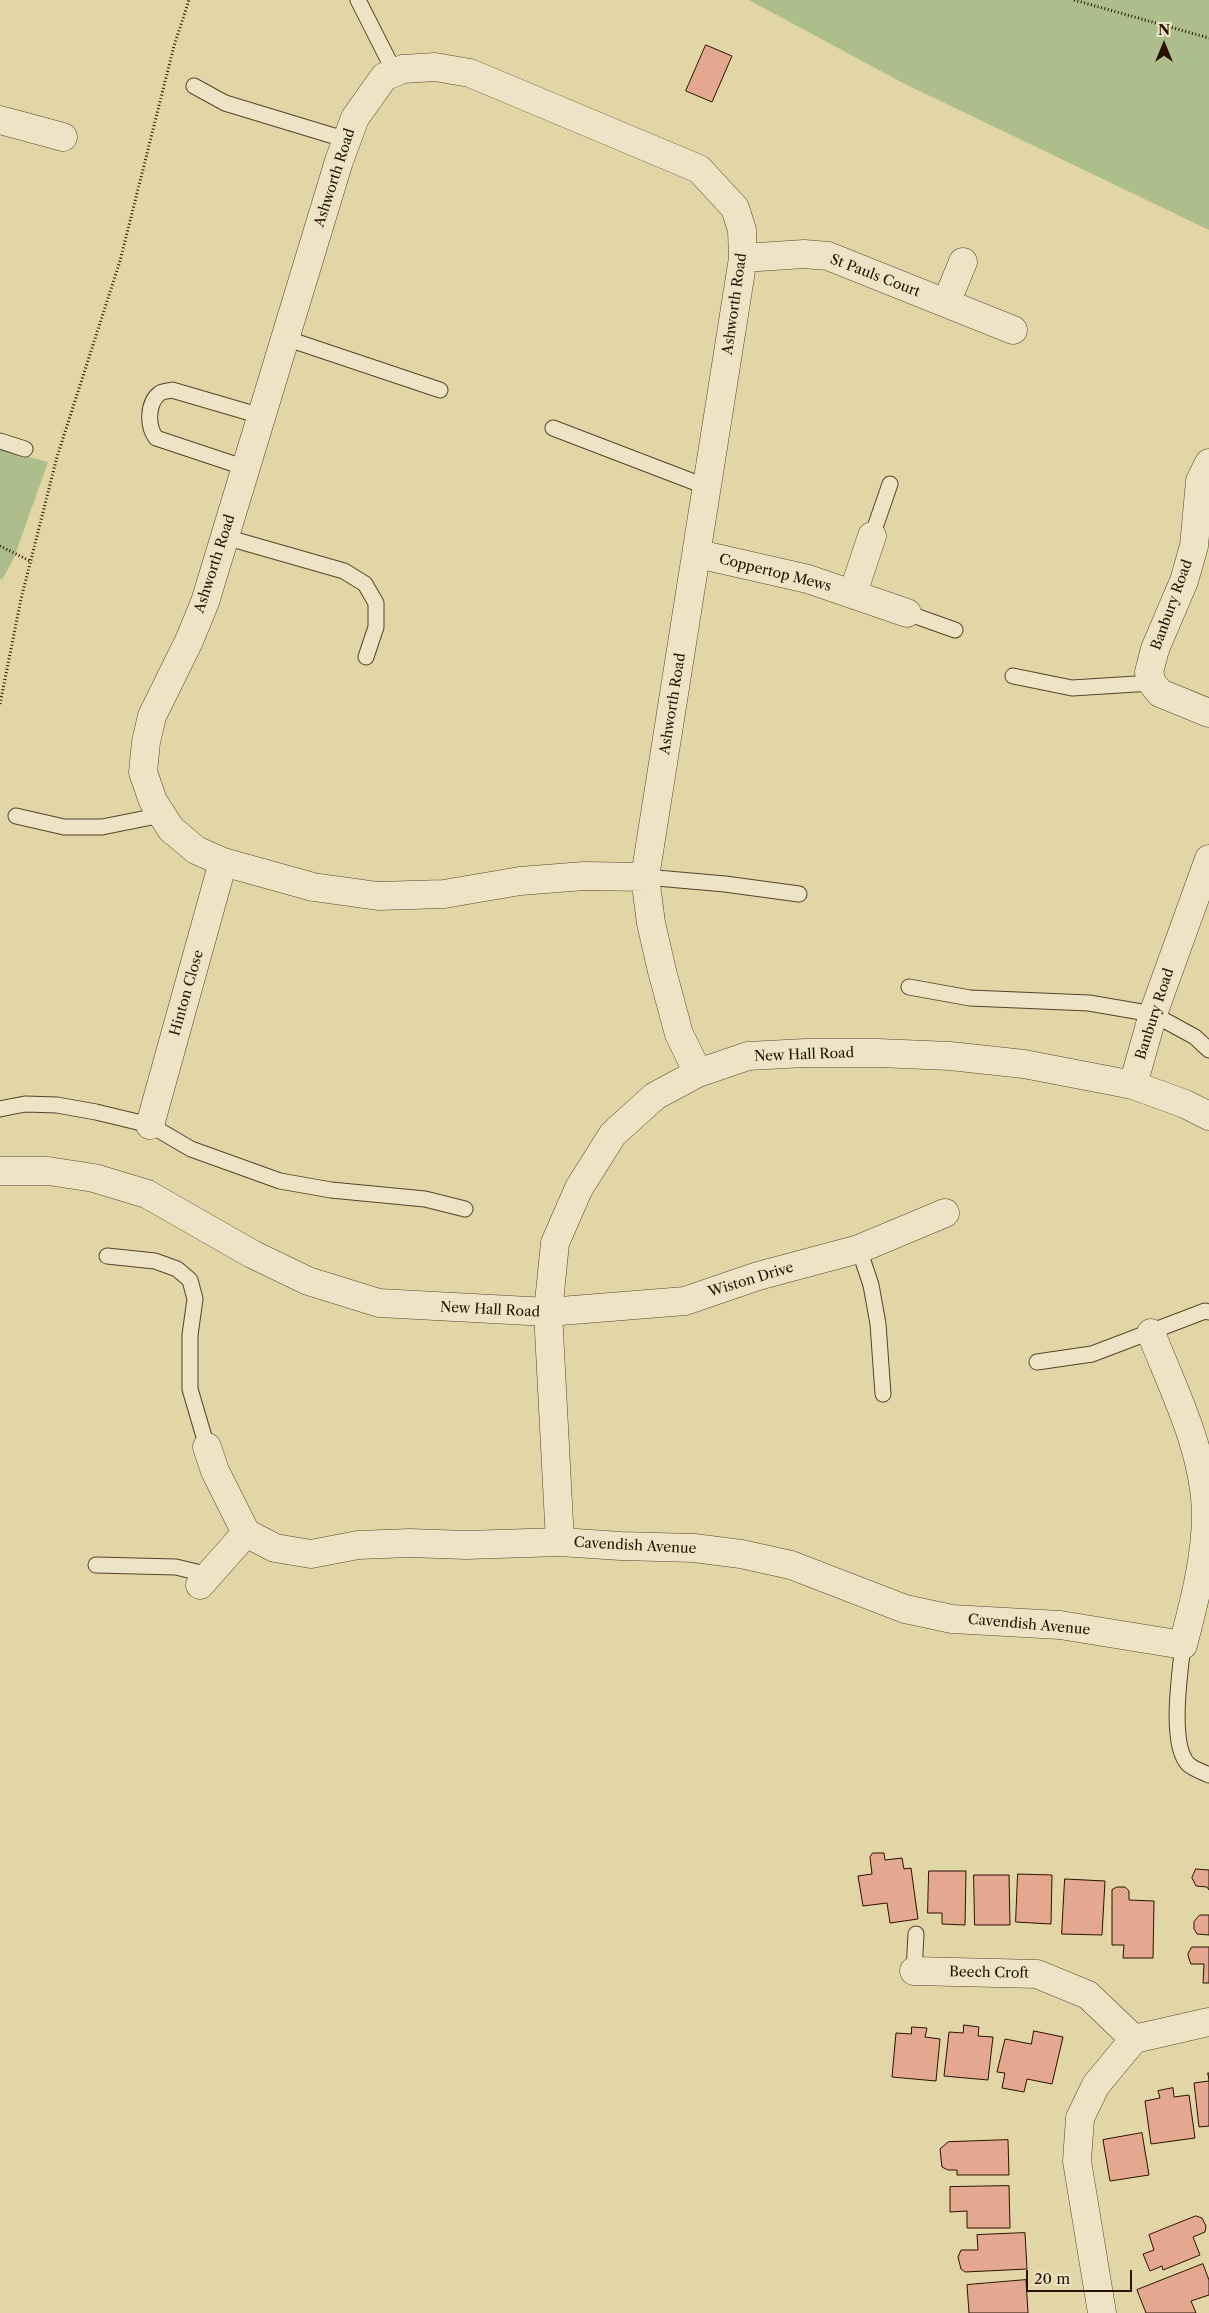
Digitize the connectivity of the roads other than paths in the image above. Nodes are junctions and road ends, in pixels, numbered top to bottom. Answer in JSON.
{"nodes":[{"id":1,"x":358,"y":0,"type":"edge"},
{"id":2,"x":395,"y":73,"type":"junction"},
{"id":3,"x":194,"y":86,"type":"dead end"},
{"id":4,"x":0,"y":120,"type":"edge"},
{"id":5,"x":63,"y":137,"type":"dead end"},
{"id":6,"x":347,"y":140,"type":"junction"},
{"id":7,"x":743,"y":258,"type":"junction"},
{"id":8,"x":964,"y":262,"type":"dead end"},
{"id":9,"x":946,"y":303,"type":"junction"},
{"id":10,"x":1013,"y":330,"type":"dead end"},
{"id":11,"x":285,"y":338,"type":"junction"},
{"id":12,"x":440,"y":390,"type":"dead end"},
{"id":13,"x":261,"y":416,"type":"junction"},
{"id":14,"x":553,"y":428,"type":"dead end"},
{"id":15,"x":0,"y":442,"type":"edge"},
{"id":16,"x":25,"y":449,"type":"dead end"},
{"id":17,"x":1209,"y":463,"type":"edge"},
{"id":18,"x":246,"y":468,"type":"junction"},
{"id":19,"x":890,"y":484,"type":"dead end"},
{"id":20,"x":707,"y":486,"type":"junction"},
{"id":21,"x":872,"y":536,"type":"joint"},
{"id":22,"x":225,"y":537,"type":"junction"},
{"id":23,"x":698,"y":554,"type":"junction"},
{"id":24,"x":853,"y":593,"type":"junction"},
{"id":25,"x":906,"y":613,"type":"joint"},
{"id":26,"x":955,"y":630,"type":"dead end"},
{"id":27,"x":366,"y":657,"type":"dead end"},
{"id":28,"x":1013,"y":676,"type":"dead end"},
{"id":29,"x":1152,"y":683,"type":"junction"},
{"id":30,"x":1209,"y":713,"type":"edge"},
{"id":31,"x":162,"y":815,"type":"junction"},
{"id":32,"x":16,"y":816,"type":"dead end"},
{"id":33,"x":1209,"y":859,"type":"edge"},
{"id":34,"x":223,"y":862,"type":"junction"},
{"id":35,"x":645,"y":877,"type":"junction"},
{"id":36,"x":799,"y":894,"type":"dead end"},
{"id":37,"x":909,"y":988,"type":"dead end"},
{"id":38,"x":1153,"y":1014,"type":"junction"},
{"id":39,"x":1209,"y":1050,"type":"edge"},
{"id":40,"x":698,"y":1073,"type":"junction"},
{"id":41,"x":1133,"y":1085,"type":"junction"},
{"id":42,"x":0,"y":1109,"type":"edge"},
{"id":43,"x":1209,"y":1116,"type":"edge"},
{"id":44,"x":150,"y":1125,"type":"junction"},
{"id":45,"x":0,"y":1171,"type":"edge"},
{"id":46,"x":465,"y":1208,"type":"dead end"},
{"id":47,"x":945,"y":1213,"type":"dead end"},
{"id":48,"x":859,"y":1250,"type":"junction"},
{"id":49,"x":107,"y":1256,"type":"dead end"},
{"id":50,"x":548,"y":1312,"type":"junction"},
{"id":51,"x":1209,"y":1312,"type":"edge"},
{"id":52,"x":1151,"y":1333,"type":"junction"},
{"id":53,"x":1037,"y":1362,"type":"dead end"},
{"id":54,"x":883,"y":1394,"type":"dead end"},
{"id":55,"x":206,"y":1447,"type":"joint"},
{"id":56,"x":246,"y":1533,"type":"junction"},
{"id":57,"x":560,"y":1542,"type":"junction"},
{"id":58,"x":96,"y":1566,"type":"dead end"},
{"id":59,"x":204,"y":1580,"type":"joint"},
{"id":60,"x":1183,"y":1646,"type":"junction"},
{"id":61,"x":1209,"y":1775,"type":"edge"},
{"id":62,"x":916,"y":1934,"type":"dead end"},
{"id":63,"x":914,"y":1971,"type":"joint"},
{"id":64,"x":1209,"y":2022,"type":"edge"},
{"id":65,"x":1134,"y":2038,"type":"junction"},
{"id":66,"x":1102,"y":2313,"type":"edge"}],
"edges":[{"from":1,"to":2,"type":"lane"},
{"from":2,"to":6,"type":"street","name":"Ashworth Road"},
{"from":2,"to":7,"type":"street","name":"Ashworth Road"},
{"from":3,"to":6,"type":"lane"},
{"from":4,"to":5,"type":"street"},
{"from":6,"to":11,"type":"street","name":"Ashworth Road"},
{"from":7,"to":9,"type":"street","name":"St Pauls Court"},
{"from":7,"to":20,"type":"street","name":"Ashworth Road"},
{"from":8,"to":9,"type":"street"},
{"from":9,"to":10,"type":"street","name":"St Pauls Court"},
{"from":11,"to":12,"type":"lane"},
{"from":11,"to":13,"type":"street","name":"Ashworth Road"},
{"from":13,"to":18,"type":"street","name":"Ashworth Road"},
{"from":13,"to":18,"type":"lane"},
{"from":14,"to":20,"type":"lane"},
{"from":15,"to":16,"type":"lane"},
{"from":17,"to":29,"type":"street","name":"Banbury Road"},
{"from":18,"to":22,"type":"street","name":"Ashworth Road"},
{"from":19,"to":21,"type":"lane"},
{"from":20,"to":23,"type":"street","name":"Ashworth Road"},
{"from":21,"to":24,"type":"street"},
{"from":22,"to":27,"type":"lane"},
{"from":22,"to":31,"type":"street","name":"Ashworth Road"},
{"from":23,"to":24,"type":"street","name":"Coppertop Mews"},
{"from":23,"to":35,"type":"street","name":"Ashworth Road"},
{"from":24,"to":25,"type":"street","name":"Coppertop Mews"},
{"from":25,"to":26,"type":"lane"},
{"from":28,"to":29,"type":"lane"},
{"from":29,"to":30,"type":"street"},
{"from":31,"to":32,"type":"lane"},
{"from":31,"to":34,"type":"street","name":"Ashworth Road"},
{"from":33,"to":38,"type":"street","name":"Banbury Road"},
{"from":34,"to":35,"type":"street","name":"Ashworth Road"},
{"from":34,"to":44,"type":"street","name":"Hinton Close"},
{"from":35,"to":36,"type":"lane"},
{"from":35,"to":40,"type":"street","name":"Ashworth Road"},
{"from":37,"to":38,"type":"lane"},
{"from":38,"to":39,"type":"lane"},
{"from":38,"to":41,"type":"street","name":"Banbury Road"},
{"from":40,"to":41,"type":"street","name":"New Hall Road"},
{"from":40,"to":50,"type":"street","name":"New Hall Road"},
{"from":41,"to":43,"type":"street","name":"New Hall Road"},
{"from":42,"to":44,"type":"lane"},
{"from":44,"to":46,"type":"lane"},
{"from":45,"to":50,"type":"street","name":"New Hall Road"},
{"from":47,"to":48,"type":"street","name":"Wiston Drive"},
{"from":48,"to":50,"type":"street","name":"Wiston Drive"},
{"from":48,"to":54,"type":"lane"},
{"from":49,"to":55,"type":"lane"},
{"from":50,"to":57,"type":"street","name":"Cavendish Avenue"},
{"from":51,"to":52,"type":"lane"},
{"from":52,"to":53,"type":"lane"},
{"from":52,"to":60,"type":"street"},
{"from":55,"to":56,"type":"street"},
{"from":56,"to":57,"type":"street","name":"Cavendish Avenue"},
{"from":56,"to":59,"type":"street"},
{"from":57,"to":60,"type":"street","name":"Cavendish Avenue"},
{"from":58,"to":59,"type":"lane"},
{"from":60,"to":61,"type":"lane"},
{"from":62,"to":63,"type":"lane"},
{"from":63,"to":65,"type":"street","name":"Beech Croft"},
{"from":64,"to":65,"type":"street"},
{"from":65,"to":66,"type":"street"}]}
